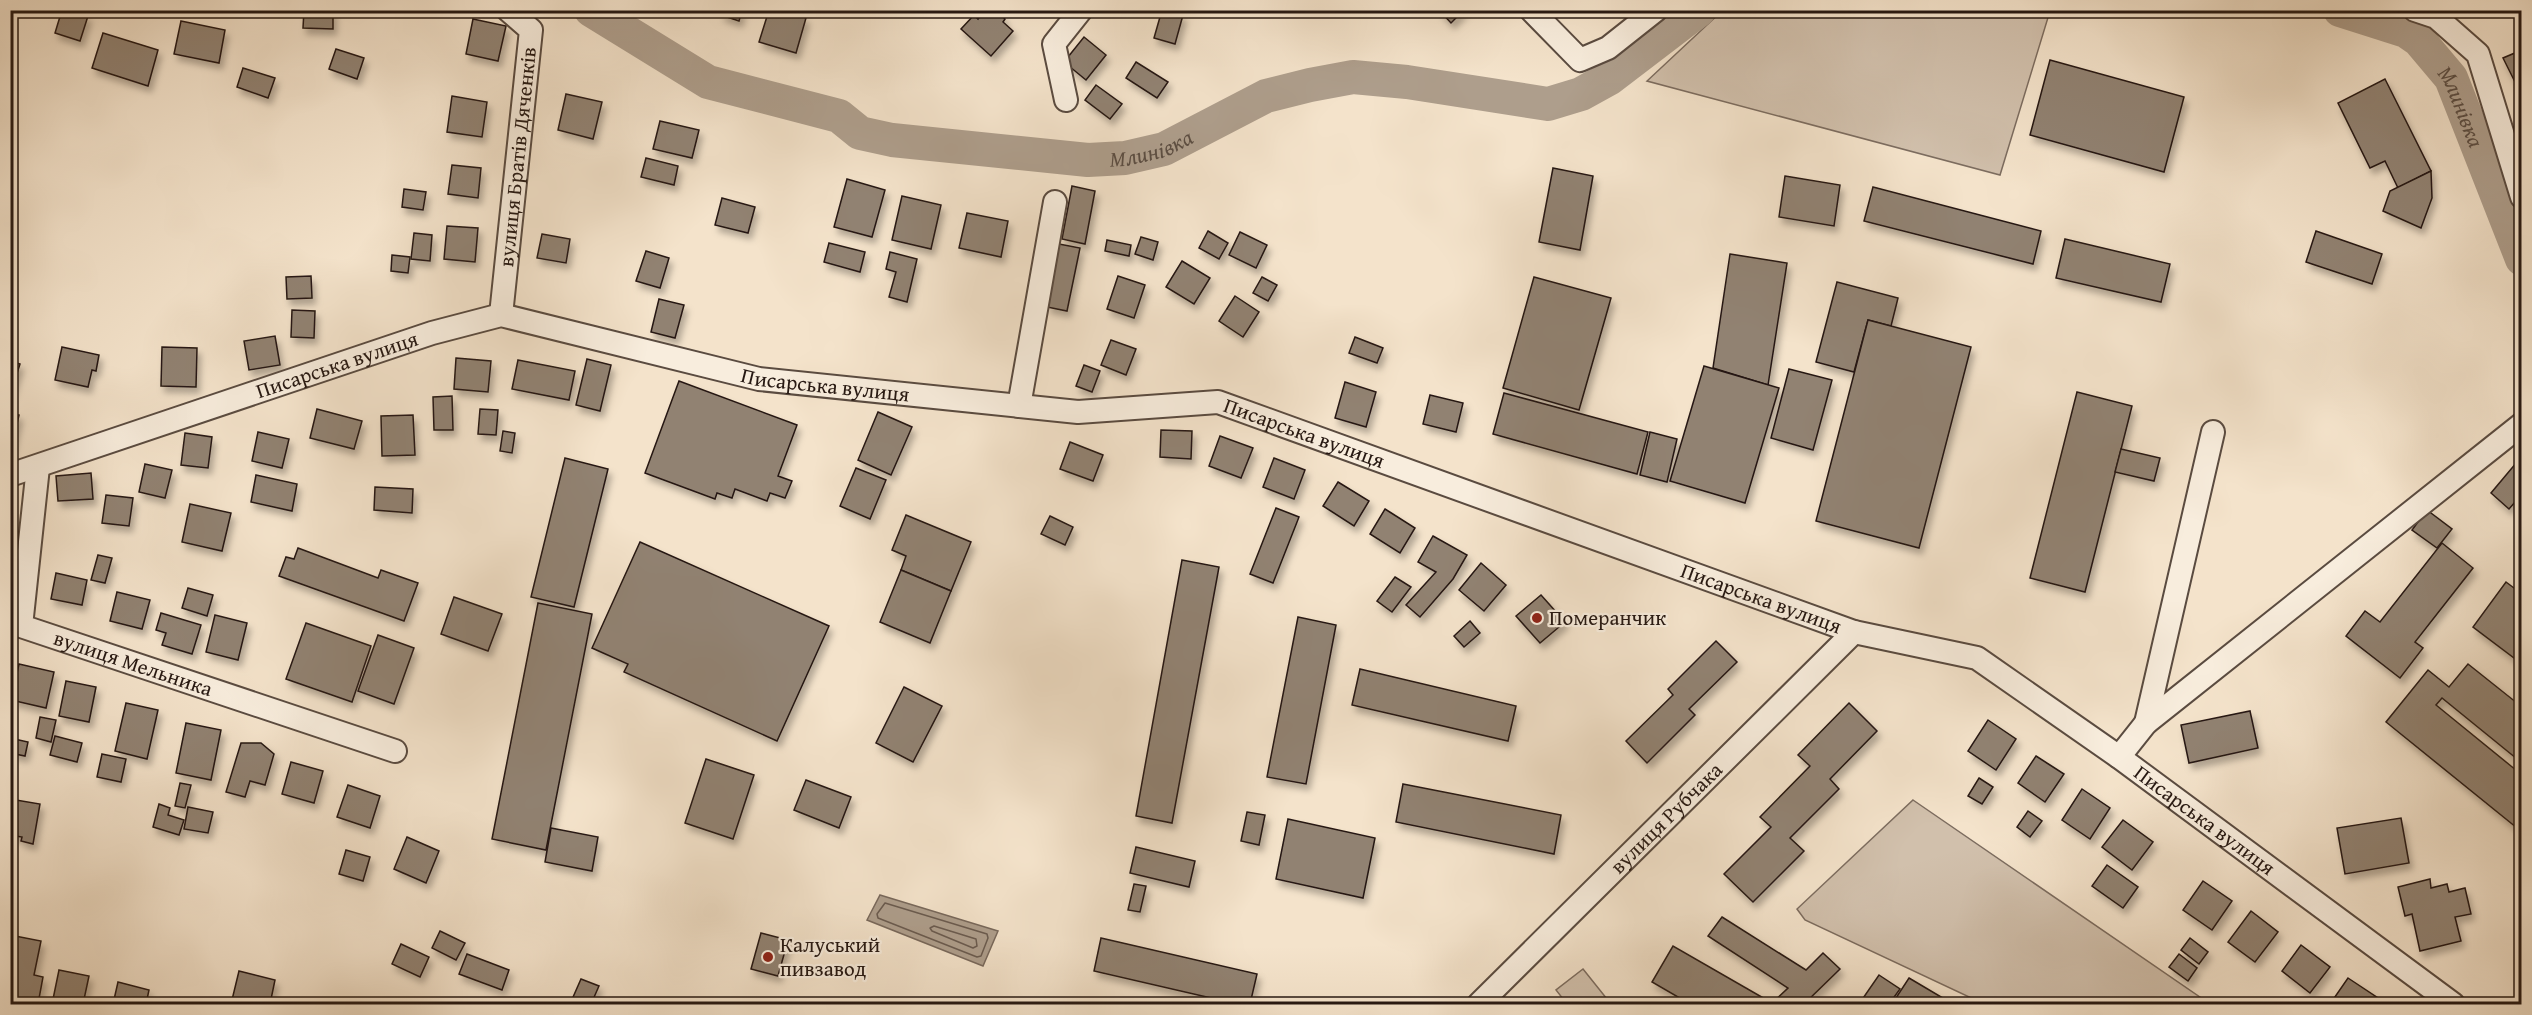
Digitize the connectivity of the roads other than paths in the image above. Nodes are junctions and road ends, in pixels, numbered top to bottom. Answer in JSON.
{"nodes":[{"id":1,"x":508,"y":10,"type":"edge"},
{"id":2,"x":1081,"y":10,"type":"edge"},
{"id":3,"x":1531,"y":10,"type":"edge"},
{"id":4,"x":1656,"y":10,"type":"edge"},
{"id":5,"x":2415,"y":10,"type":"edge"},
{"id":6,"x":1066,"y":100,"type":"dead end"},
{"id":7,"x":2522,"y":197,"type":"edge"},
{"id":8,"x":1055,"y":202,"type":"dead end"},
{"id":9,"x":501,"y":315,"type":"junction"},
{"id":10,"x":1019,"y":406,"type":"junction"},
{"id":11,"x":2522,"y":424,"type":"edge"},
{"id":12,"x":2213,"y":432,"type":"dead end"},
{"id":13,"x":38,"y":467,"type":"junction"},
{"id":14,"x":10,"y":475,"type":"edge"},
{"id":15,"x":1854,"y":632,"type":"junction"},
{"id":16,"x":2146,"y":723,"type":"junction"},
{"id":17,"x":395,"y":751,"type":"dead end"},
{"id":18,"x":2119,"y":757,"type":"junction"},
{"id":19,"x":1479,"y":1005,"type":"edge"},
{"id":20,"x":2453,"y":1005,"type":"edge"}],
"edges":[{"from":1,"to":9,"type":"street","name":"вулиця Братів Дяченків"},
{"from":2,"to":6,"type":"street"},
{"from":3,"to":4,"type":"street"},
{"from":5,"to":7,"type":"street"},
{"from":8,"to":10,"type":"street"},
{"from":9,"to":10,"type":"street","name":"Писарська вулиця"},
{"from":9,"to":13,"type":"street","name":"Писарська вулиця"},
{"from":10,"to":15,"type":"street","name":"Писарська вулиця"},
{"from":11,"to":16,"type":"street"},
{"from":12,"to":16,"type":"street"},
{"from":13,"to":14,"type":"street","name":"Писарська вулиця"},
{"from":13,"to":17,"type":"street","name":"вулиця Мельника"},
{"from":15,"to":18,"type":"street","name":"Писарська вулиця"},
{"from":15,"to":19,"type":"street","name":"вулиця Рубчака"},
{"from":16,"to":18,"type":"street"},
{"from":18,"to":20,"type":"street","name":"Писарська вулиця"}]}
